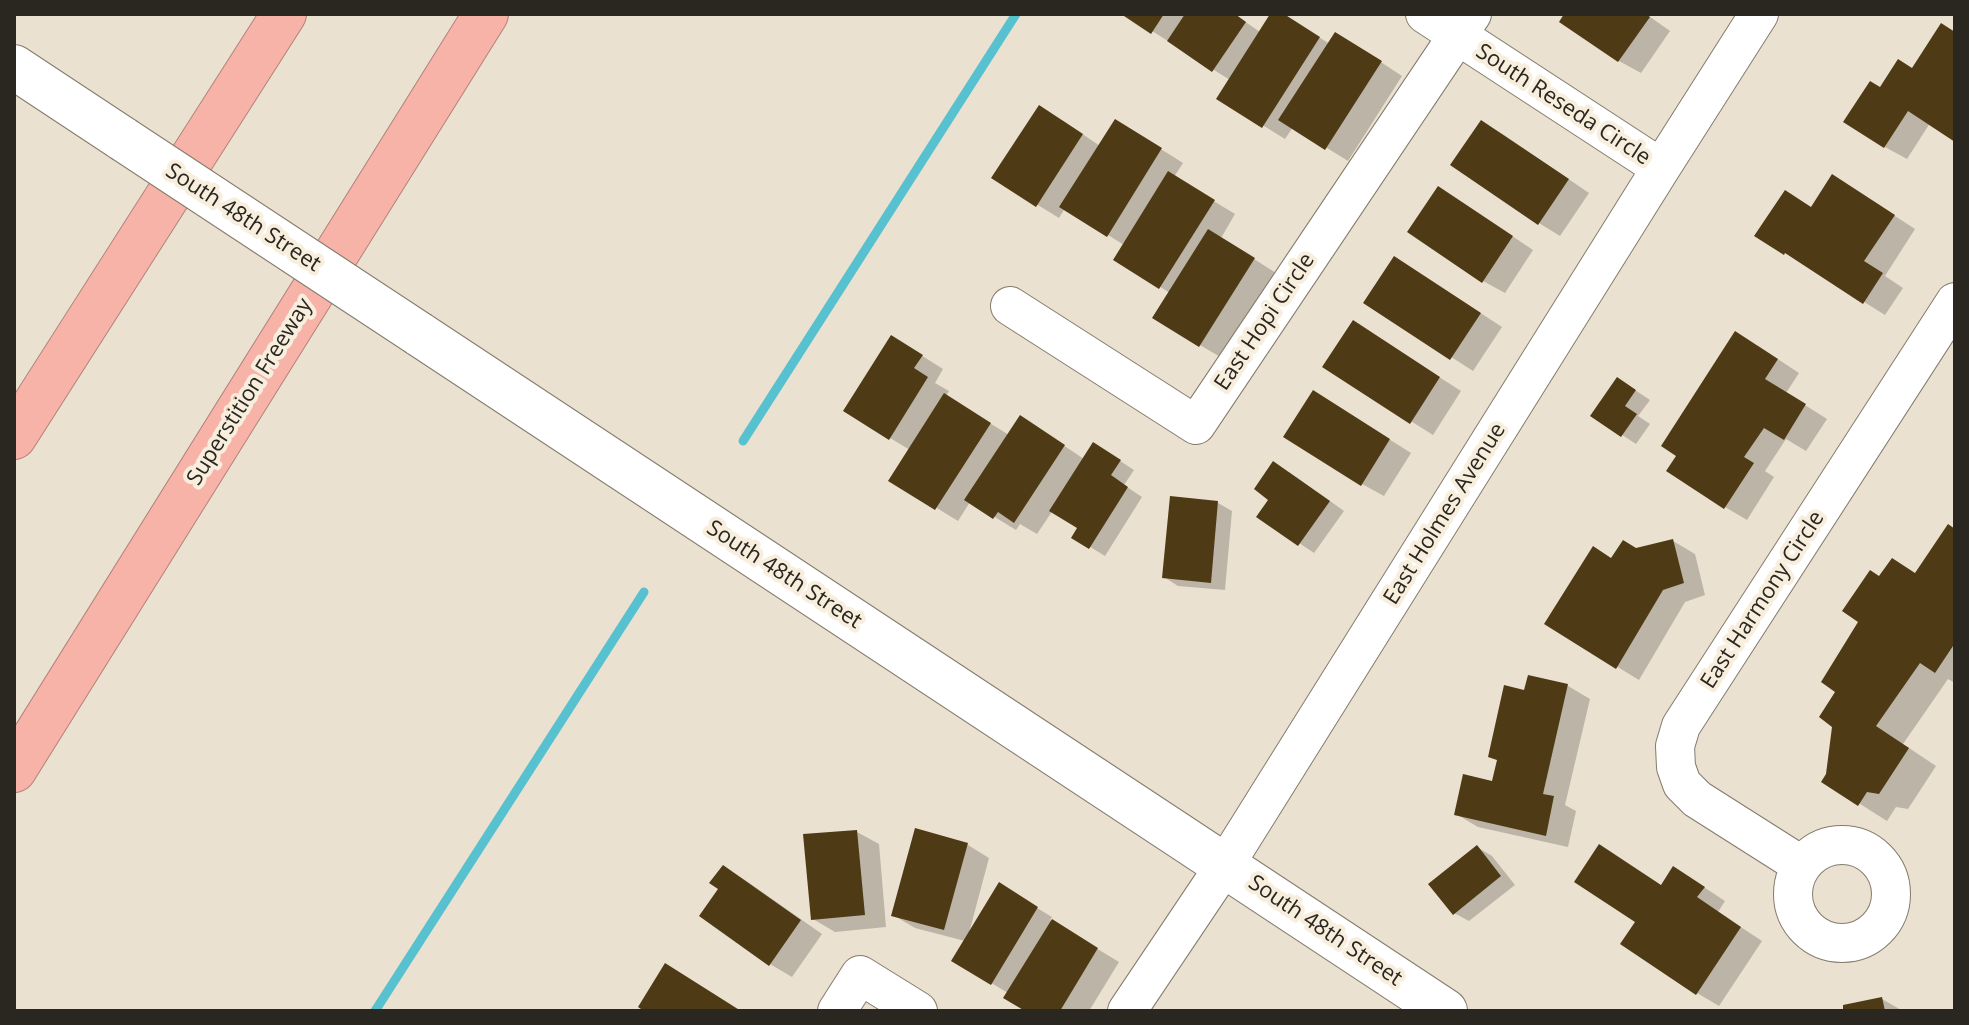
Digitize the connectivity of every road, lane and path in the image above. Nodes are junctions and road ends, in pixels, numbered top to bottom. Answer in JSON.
{"nodes":[{"id":1,"x":284,"y":14,"type":"edge"},
{"id":2,"x":486,"y":14,"type":"edge"},
{"id":3,"x":1425,"y":14,"type":"edge"},
{"id":4,"x":1759,"y":14,"type":"edge"},
{"id":5,"x":1465,"y":25,"type":"edge"},
{"id":6,"x":14,"y":67,"type":"edge"},
{"id":7,"x":1661,"y":168,"type":"junction"},
{"id":8,"x":1955,"y":302,"type":"edge"},
{"id":9,"x":1010,"y":306,"type":"dead end"},
{"id":10,"x":14,"y":437,"type":"edge"},
{"id":11,"x":14,"y":770,"type":"edge"},
{"id":12,"x":1225,"y":865,"type":"junction"},
{"id":13,"x":1801,"y":865,"type":"dead end"},
{"id":14,"x":837,"y":1011,"type":"edge"},
{"id":15,"x":918,"y":1011,"type":"edge"},
{"id":16,"x":1127,"y":1011,"type":"edge"},
{"id":17,"x":1445,"y":1011,"type":"edge"}],
"edges":[{"from":1,"to":10,"type":"highway"},
{"from":2,"to":11,"type":"highway","name":"Superstition Freeway"},
{"from":3,"to":5,"type":"street","name":"South Reseda Circle"},
{"from":4,"to":7,"type":"street","name":"East Holmes Avenue"},
{"from":5,"to":7,"type":"street","name":"South Reseda Circle"},
{"from":5,"to":9,"type":"street","name":"East Hopi Circle"},
{"from":6,"to":12,"type":"street","name":"South 48th Street","bridge":true},
{"from":7,"to":12,"type":"street","name":"East Holmes Avenue"},
{"from":8,"to":13,"type":"street","name":"East Harmony Circle"},
{"from":12,"to":16,"type":"street","name":"East Holmes Avenue"},
{"from":12,"to":17,"type":"street","name":"South 48th Street"},
{"from":14,"to":15,"type":"street"}]}
